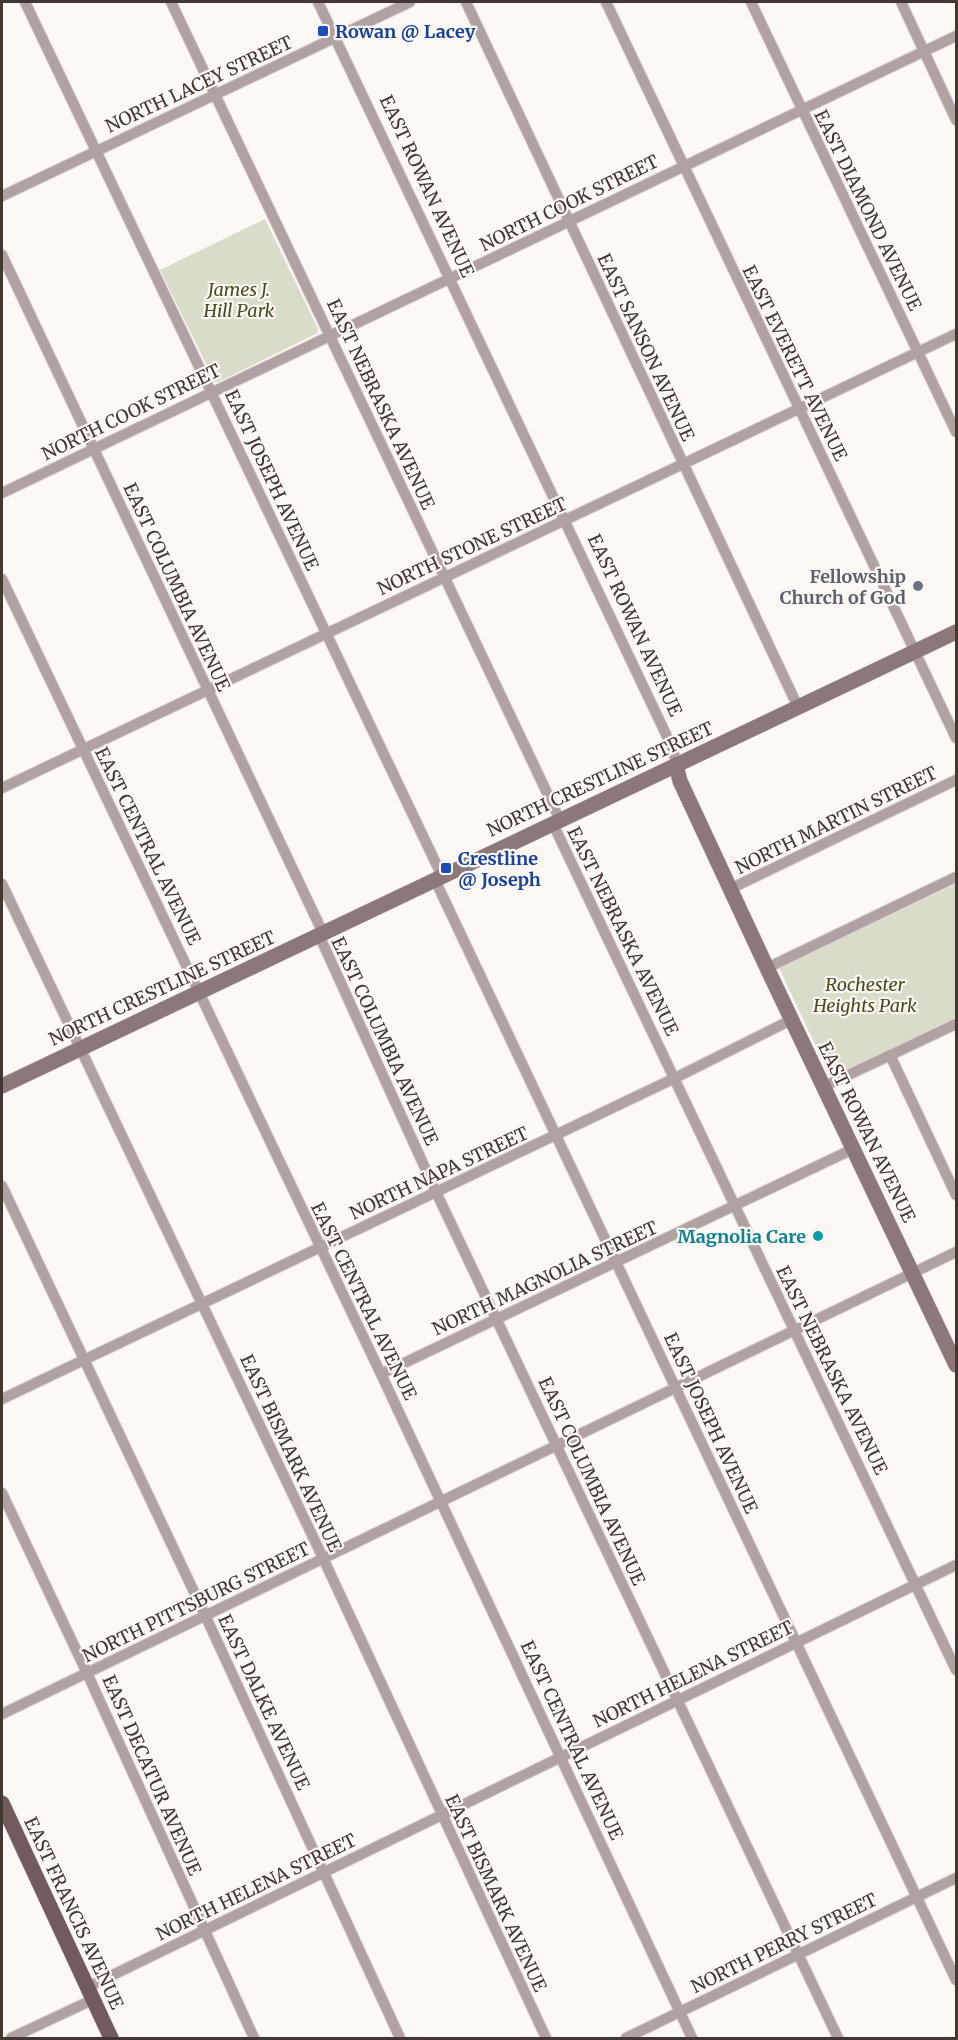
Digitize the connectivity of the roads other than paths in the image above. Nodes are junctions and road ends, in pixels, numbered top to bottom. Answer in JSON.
{"nodes":[{"id":1,"x":25,"y":2,"type":"edge"},
{"id":2,"x":171,"y":2,"type":"edge"},
{"id":3,"x":318,"y":2,"type":"edge"},
{"id":4,"x":410,"y":2,"type":"edge"},
{"id":5,"x":466,"y":2,"type":"edge"},
{"id":6,"x":606,"y":2,"type":"edge"},
{"id":7,"x":751,"y":2,"type":"edge"},
{"id":8,"x":901,"y":2,"type":"edge"},
{"id":9,"x":957,"y":36,"type":"edge"},
{"id":10,"x":335,"y":37,"type":"junction"},
{"id":11,"x":924,"y":51,"type":"junction"},
{"id":12,"x":215,"y":94,"type":"junction"},
{"id":13,"x":802,"y":110,"type":"junction"},
{"id":14,"x":957,"y":120,"type":"edge"},
{"id":15,"x":96,"y":151,"type":"junction"},
{"id":16,"x":683,"y":166,"type":"junction"},
{"id":17,"x":2,"y":196,"type":"edge"},
{"id":18,"x":568,"y":221,"type":"junction"},
{"id":19,"x":2,"y":255,"type":"edge"},
{"id":20,"x":449,"y":279,"type":"junction"},
{"id":21,"x":957,"y":334,"type":"edge"},
{"id":22,"x":331,"y":335,"type":"junction"},
{"id":23,"x":919,"y":352,"type":"junction"},
{"id":24,"x":212,"y":391,"type":"junction"},
{"id":25,"x":798,"y":408,"type":"junction"},
{"id":26,"x":957,"y":432,"type":"edge"},
{"id":27,"x":93,"y":448,"type":"junction"},
{"id":28,"x":683,"y":464,"type":"junction"},
{"id":29,"x":2,"y":493,"type":"edge"},
{"id":30,"x":564,"y":520,"type":"junction"},
{"id":31,"x":445,"y":577,"type":"junction"},
{"id":32,"x":2,"y":579,"type":"edge"},
{"id":33,"x":957,"y":632,"type":"edge"},
{"id":34,"x":326,"y":633,"type":"junction"},
{"id":35,"x":915,"y":652,"type":"junction"},
{"id":36,"x":207,"y":689,"type":"junction"},
{"id":37,"x":798,"y":707,"type":"junction"},
{"id":38,"x":957,"y":738,"type":"edge"},
{"id":39,"x":83,"y":749,"type":"junction"},
{"id":40,"x":676,"y":765,"type":"junction"},
{"id":41,"x":957,"y":780,"type":"edge"},
{"id":42,"x":2,"y":788,"type":"edge"},
{"id":43,"x":557,"y":822,"type":"junction"},
{"id":44,"x":957,"y":877,"type":"edge"},
{"id":45,"x":439,"y":878,"type":"junction"},
{"id":46,"x":2,"y":884,"type":"edge"},
{"id":47,"x":730,"y":889,"type":"junction"},
{"id":48,"x":321,"y":934,"type":"junction"},
{"id":49,"x":767,"y":968,"type":"junction"},
{"id":50,"x":199,"y":992,"type":"junction"},
{"id":51,"x":791,"y":1020,"type":"junction"},
{"id":52,"x":957,"y":1024,"type":"edge"},
{"id":53,"x":80,"y":1048,"type":"junction"},
{"id":54,"x":890,"y":1055,"type":"junction"},
{"id":55,"x":675,"y":1078,"type":"junction"},
{"id":56,"x":2,"y":1086,"type":"edge"},
{"id":57,"x":823,"y":1087,"type":"junction"},
{"id":58,"x":556,"y":1135,"type":"junction"},
{"id":59,"x":853,"y":1149,"type":"junction"},
{"id":60,"x":2,"y":1186,"type":"edge"},
{"id":61,"x":436,"y":1192,"type":"junction"},
{"id":62,"x":957,"y":1195,"type":"edge"},
{"id":63,"x":735,"y":1206,"type":"junction"},
{"id":64,"x":320,"y":1247,"type":"junction"},
{"id":65,"x":957,"y":1252,"type":"edge"},
{"id":66,"x":616,"y":1262,"type":"junction"},
{"id":67,"x":913,"y":1274,"type":"junction"},
{"id":68,"x":203,"y":1304,"type":"junction"},
{"id":69,"x":497,"y":1319,"type":"junction"},
{"id":70,"x":795,"y":1332,"type":"junction"},
{"id":71,"x":84,"y":1359,"type":"junction"},
{"id":72,"x":957,"y":1365,"type":"edge"},
{"id":73,"x":381,"y":1374,"type":"junction"},
{"id":74,"x":676,"y":1389,"type":"junction"},
{"id":75,"x":2,"y":1400,"type":"edge"},
{"id":76,"x":557,"y":1447,"type":"junction"},
{"id":77,"x":2,"y":1493,"type":"edge"},
{"id":78,"x":441,"y":1501,"type":"junction"},
{"id":79,"x":323,"y":1558,"type":"junction"},
{"id":80,"x":957,"y":1564,"type":"edge"},
{"id":81,"x":916,"y":1584,"type":"junction"},
{"id":82,"x":205,"y":1615,"type":"junction"},
{"id":83,"x":796,"y":1642,"type":"junction"},
{"id":84,"x":957,"y":1671,"type":"edge"},
{"id":85,"x":87,"y":1673,"type":"junction"},
{"id":86,"x":677,"y":1701,"type":"junction"},
{"id":87,"x":2,"y":1714,"type":"edge"},
{"id":88,"x":561,"y":1756,"type":"junction"},
{"id":89,"x":2,"y":1803,"type":"edge"},
{"id":90,"x":441,"y":1814,"type":"junction"},
{"id":91,"x":324,"y":1871,"type":"junction"},
{"id":92,"x":957,"y":1878,"type":"edge"},
{"id":93,"x":917,"y":1898,"type":"junction"},
{"id":94,"x":204,"y":1930,"type":"junction"},
{"id":95,"x":798,"y":1956,"type":"junction"},
{"id":96,"x":957,"y":1980,"type":"edge"},
{"id":97,"x":90,"y":1994,"type":"junction"},
{"id":98,"x":679,"y":2012,"type":"junction"},
{"id":99,"x":11,"y":2038,"type":"edge"},
{"id":100,"x":111,"y":2038,"type":"edge"},
{"id":101,"x":254,"y":2038,"type":"edge"},
{"id":102,"x":400,"y":2038,"type":"edge"},
{"id":103,"x":546,"y":2038,"type":"edge"},
{"id":104,"x":626,"y":2038,"type":"edge"},
{"id":105,"x":692,"y":2038,"type":"edge"},
{"id":106,"x":838,"y":2038,"type":"edge"}],
"edges":[{"from":1,"to":15,"type":"street","name":"EAST JOSEPH AVENUE"},
{"from":2,"to":12,"type":"street","name":"EAST NEBRASKA AVENUE"},
{"from":3,"to":10,"type":"street","name":"EAST ROWAN AVENUE"},
{"from":4,"to":10,"type":"street","name":"NORTH LACEY STREET"},
{"from":5,"to":18,"type":"street","name":"EAST SANSON AVENUE"},
{"from":6,"to":16,"type":"street","name":"EAST EVERETT AVENUE"},
{"from":7,"to":13,"type":"street","name":"EAST DIAMOND AVENUE"},
{"from":8,"to":11,"type":"street"},
{"from":9,"to":11,"type":"street","name":"NORTH COOK STREET"},
{"from":10,"to":12,"type":"street","name":"NORTH LACEY STREET"},
{"from":10,"to":20,"type":"street","name":"EAST ROWAN AVENUE"},
{"from":11,"to":13,"type":"street","name":"NORTH COOK STREET"},
{"from":11,"to":14,"type":"street"},
{"from":12,"to":15,"type":"street","name":"NORTH LACEY STREET"},
{"from":12,"to":22,"type":"street","name":"EAST NEBRASKA AVENUE"},
{"from":13,"to":16,"type":"street","name":"NORTH COOK STREET"},
{"from":13,"to":23,"type":"street","name":"EAST DIAMOND AVENUE"},
{"from":15,"to":17,"type":"street","name":"NORTH LACEY STREET"},
{"from":15,"to":24,"type":"street","name":"EAST JOSEPH AVENUE"},
{"from":16,"to":18,"type":"street","name":"NORTH COOK STREET"},
{"from":16,"to":25,"type":"street","name":"EAST EVERETT AVENUE"},
{"from":18,"to":20,"type":"street","name":"NORTH COOK STREET"},
{"from":18,"to":28,"type":"street","name":"EAST SANSON AVENUE"},
{"from":19,"to":27,"type":"street","name":"EAST COLUMBIA AVENUE"},
{"from":20,"to":22,"type":"street","name":"NORTH COOK STREET"},
{"from":20,"to":30,"type":"street","name":"EAST ROWAN AVENUE"},
{"from":21,"to":23,"type":"street","name":"NORTH STONE STREET"},
{"from":22,"to":24,"type":"street","name":"NORTH COOK STREET"},
{"from":22,"to":31,"type":"street","name":"EAST NEBRASKA AVENUE"},
{"from":23,"to":25,"type":"street","name":"NORTH STONE STREET"},
{"from":23,"to":26,"type":"street","name":"EAST DIAMOND AVENUE"},
{"from":24,"to":27,"type":"street","name":"NORTH COOK STREET"},
{"from":24,"to":34,"type":"street","name":"EAST JOSEPH AVENUE"},
{"from":25,"to":28,"type":"street","name":"NORTH STONE STREET"},
{"from":25,"to":35,"type":"street","name":"EAST EVERETT AVENUE"},
{"from":27,"to":29,"type":"street","name":"NORTH COOK STREET"},
{"from":27,"to":36,"type":"street","name":"EAST COLUMBIA AVENUE"},
{"from":28,"to":30,"type":"street","name":"NORTH STONE STREET"},
{"from":28,"to":37,"type":"street","name":"EAST SANSON AVENUE"},
{"from":30,"to":31,"type":"street","name":"NORTH STONE STREET"},
{"from":30,"to":40,"type":"street","name":"EAST ROWAN AVENUE"},
{"from":31,"to":34,"type":"street","name":"NORTH STONE STREET"},
{"from":31,"to":43,"type":"street","name":"EAST NEBRASKA AVENUE"},
{"from":32,"to":39,"type":"street","name":"EAST CENTRAL AVENUE"},
{"from":33,"to":35,"type":"main road","name":"NORTH CRESTLINE STREET"},
{"from":34,"to":36,"type":"street","name":"NORTH STONE STREET"},
{"from":34,"to":45,"type":"street","name":"EAST JOSEPH AVENUE"},
{"from":35,"to":37,"type":"main road","name":"NORTH CRESTLINE STREET"},
{"from":35,"to":38,"type":"street","name":"EAST EVERETT AVENUE"},
{"from":36,"to":39,"type":"street","name":"NORTH STONE STREET"},
{"from":36,"to":48,"type":"street","name":"EAST COLUMBIA AVENUE"},
{"from":37,"to":40,"type":"main road","name":"NORTH CRESTLINE STREET"},
{"from":39,"to":42,"type":"street","name":"NORTH STONE STREET"},
{"from":39,"to":50,"type":"street","name":"EAST CENTRAL AVENUE"},
{"from":40,"to":43,"type":"main road","name":"NORTH CRESTLINE STREET"},
{"from":40,"to":47,"type":"main road","name":"EAST ROWAN AVENUE"},
{"from":41,"to":47,"type":"street","name":"NORTH MARTIN STREET"},
{"from":43,"to":45,"type":"main road","name":"NORTH CRESTLINE STREET"},
{"from":43,"to":55,"type":"street","name":"EAST NEBRASKA AVENUE"},
{"from":44,"to":49,"type":"street"},
{"from":45,"to":48,"type":"main road","name":"NORTH CRESTLINE STREET"},
{"from":45,"to":58,"type":"street","name":"EAST JOSEPH AVENUE"},
{"from":46,"to":53,"type":"street","name":"EAST BISMARK AVENUE"},
{"from":47,"to":49,"type":"main road","name":"EAST ROWAN AVENUE"},
{"from":48,"to":50,"type":"main road","name":"NORTH CRESTLINE STREET"},
{"from":48,"to":61,"type":"street","name":"EAST COLUMBIA AVENUE"},
{"from":49,"to":51,"type":"main road","name":"EAST ROWAN AVENUE"},
{"from":50,"to":53,"type":"main road","name":"NORTH CRESTLINE STREET"},
{"from":50,"to":64,"type":"street","name":"EAST CENTRAL AVENUE"},
{"from":51,"to":55,"type":"street","name":"NORTH NAPA STREET"},
{"from":51,"to":57,"type":"main road","name":"EAST ROWAN AVENUE"},
{"from":52,"to":54,"type":"street"},
{"from":53,"to":56,"type":"main road","name":"NORTH CRESTLINE STREET"},
{"from":53,"to":68,"type":"street","name":"EAST BISMARK AVENUE"},
{"from":54,"to":57,"type":"street"},
{"from":54,"to":62,"type":"street"},
{"from":55,"to":58,"type":"street","name":"NORTH NAPA STREET"},
{"from":55,"to":63,"type":"street","name":"EAST NEBRASKA AVENUE"},
{"from":57,"to":59,"type":"main road","name":"EAST ROWAN AVENUE"},
{"from":58,"to":61,"type":"street","name":"NORTH NAPA STREET"},
{"from":58,"to":66,"type":"street","name":"EAST JOSEPH AVENUE"},
{"from":59,"to":63,"type":"street","name":"NORTH MAGNOLIA STREET"},
{"from":59,"to":67,"type":"main road","name":"EAST ROWAN AVENUE"},
{"from":60,"to":71,"type":"street","name":"EAST DALKE AVENUE"},
{"from":61,"to":64,"type":"street","name":"NORTH NAPA STREET"},
{"from":61,"to":69,"type":"street","name":"EAST COLUMBIA AVENUE"},
{"from":63,"to":66,"type":"street","name":"NORTH MAGNOLIA STREET"},
{"from":63,"to":70,"type":"street","name":"EAST NEBRASKA AVENUE"},
{"from":64,"to":68,"type":"street","name":"NORTH NAPA STREET"},
{"from":64,"to":73,"type":"street","name":"EAST CENTRAL AVENUE"},
{"from":65,"to":67,"type":"street","name":"NORTH PITTSBURG STREET"},
{"from":66,"to":69,"type":"street","name":"NORTH MAGNOLIA STREET"},
{"from":66,"to":74,"type":"street","name":"EAST JOSEPH AVENUE"},
{"from":67,"to":70,"type":"street","name":"NORTH PITTSBURG STREET"},
{"from":67,"to":72,"type":"main road","name":"EAST ROWAN AVENUE"},
{"from":68,"to":71,"type":"street","name":"NORTH NAPA STREET"},
{"from":68,"to":79,"type":"street","name":"EAST BISMARK AVENUE"},
{"from":69,"to":73,"type":"street","name":"NORTH MAGNOLIA STREET"},
{"from":69,"to":76,"type":"street","name":"EAST COLUMBIA AVENUE"},
{"from":70,"to":74,"type":"street","name":"NORTH PITTSBURG STREET"},
{"from":70,"to":81,"type":"street","name":"EAST NEBRASKA AVENUE"},
{"from":71,"to":75,"type":"street","name":"NORTH NAPA STREET"},
{"from":71,"to":82,"type":"street","name":"EAST DALKE AVENUE"},
{"from":73,"to":78,"type":"street","name":"EAST CENTRAL AVENUE"},
{"from":74,"to":76,"type":"street","name":"NORTH PITTSBURG STREET"},
{"from":74,"to":83,"type":"street","name":"EAST JOSEPH AVENUE"},
{"from":76,"to":78,"type":"street","name":"NORTH PITTSBURG STREET"},
{"from":76,"to":86,"type":"street","name":"EAST COLUMBIA AVENUE"},
{"from":77,"to":85,"type":"street","name":"EAST DECATUR AVENUE"},
{"from":78,"to":79,"type":"street","name":"NORTH PITTSBURG STREET"},
{"from":78,"to":88,"type":"street","name":"EAST CENTRAL AVENUE"},
{"from":79,"to":82,"type":"street","name":"NORTH PITTSBURG STREET"},
{"from":79,"to":90,"type":"street","name":"EAST BISMARK AVENUE"},
{"from":80,"to":81,"type":"street","name":"NORTH HELENA STREET"},
{"from":81,"to":83,"type":"street","name":"NORTH HELENA STREET"},
{"from":81,"to":84,"type":"street","name":"EAST NEBRASKA AVENUE"},
{"from":82,"to":85,"type":"street","name":"NORTH PITTSBURG STREET"},
{"from":82,"to":91,"type":"street","name":"EAST DALKE AVENUE"},
{"from":83,"to":86,"type":"street","name":"NORTH HELENA STREET"},
{"from":83,"to":93,"type":"street","name":"EAST JOSEPH AVENUE"},
{"from":85,"to":87,"type":"street","name":"NORTH PITTSBURG STREET"},
{"from":85,"to":94,"type":"street","name":"EAST DECATUR AVENUE"},
{"from":86,"to":88,"type":"street","name":"NORTH HELENA STREET"},
{"from":86,"to":95,"type":"street","name":"EAST COLUMBIA AVENUE"},
{"from":88,"to":90,"type":"street","name":"NORTH HELENA STREET"},
{"from":88,"to":98,"type":"street","name":"EAST CENTRAL AVENUE"},
{"from":89,"to":97,"type":"main road","name":"EAST FRANCIS AVENUE"},
{"from":90,"to":91,"type":"street","name":"NORTH HELENA STREET"},
{"from":90,"to":103,"type":"street","name":"EAST BISMARK AVENUE"},
{"from":91,"to":94,"type":"street","name":"NORTH HELENA STREET"},
{"from":91,"to":102,"type":"street","name":"EAST DALKE AVENUE"},
{"from":92,"to":93,"type":"street","name":"NORTH PERRY STREET"},
{"from":93,"to":95,"type":"street","name":"NORTH PERRY STREET"},
{"from":93,"to":96,"type":"street","name":"EAST JOSEPH AVENUE"},
{"from":94,"to":97,"type":"street","name":"NORTH HELENA STREET"},
{"from":94,"to":101,"type":"street","name":"EAST DECATUR AVENUE"},
{"from":95,"to":98,"type":"street","name":"NORTH PERRY STREET"},
{"from":95,"to":106,"type":"street","name":"EAST COLUMBIA AVENUE"},
{"from":97,"to":99,"type":"street","name":"NORTH HELENA STREET"},
{"from":97,"to":100,"type":"main road","name":"EAST FRANCIS AVENUE"},
{"from":98,"to":104,"type":"street","name":"NORTH PERRY STREET"},
{"from":98,"to":105,"type":"street","name":"EAST CENTRAL AVENUE"}]}
